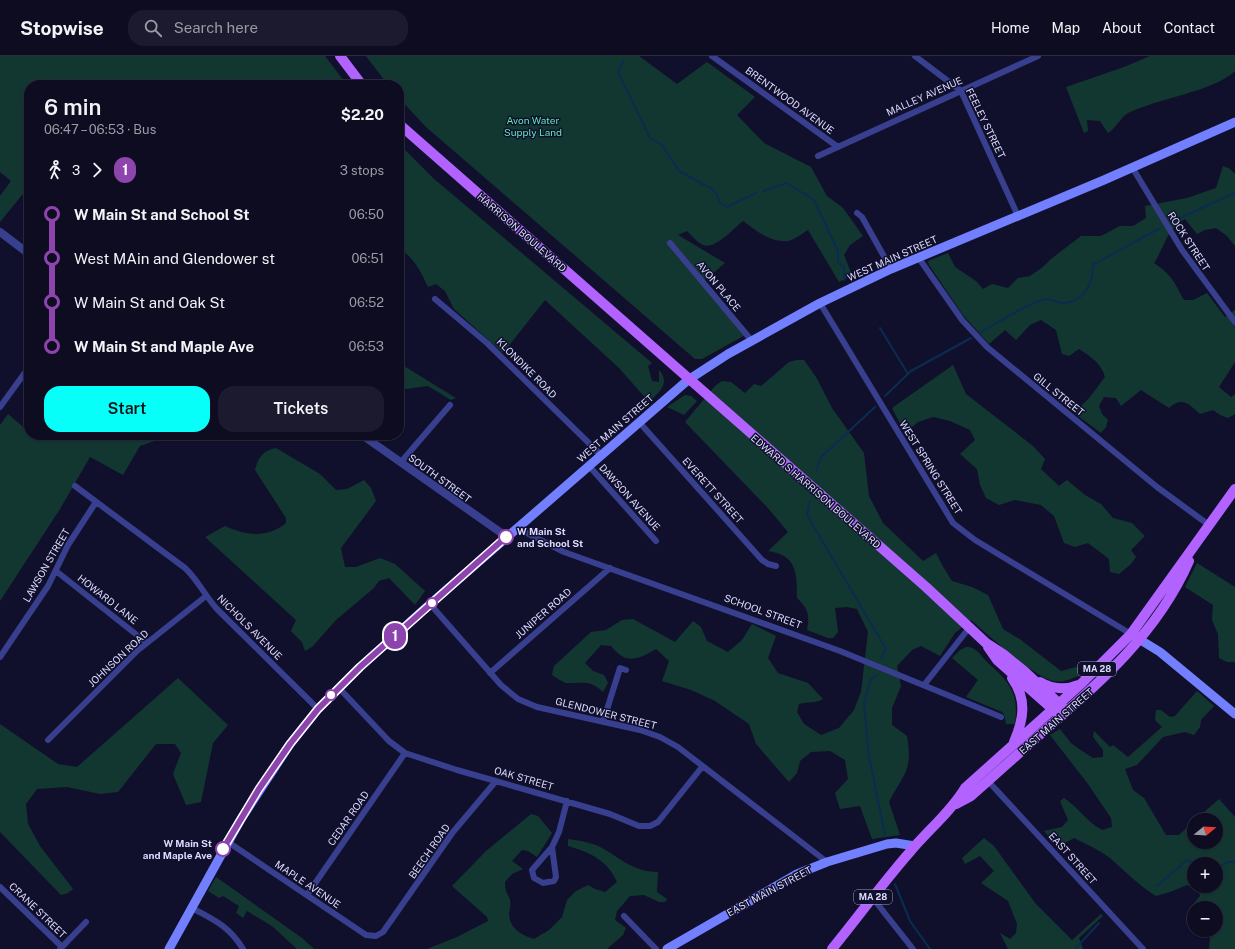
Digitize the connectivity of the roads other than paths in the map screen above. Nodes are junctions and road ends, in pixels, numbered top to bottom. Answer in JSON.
{"nodes":[{"id":1,"x":340,"y":56,"type":"edge"},
{"id":2,"x":712,"y":56,"type":"edge"},
{"id":3,"x":915,"y":56,"type":"edge"},
{"id":4,"x":1038,"y":56,"type":"edge"},
{"id":5,"x":358,"y":80,"type":"edge"},
{"id":6,"x":961,"y":91,"type":"junction"},
{"id":7,"x":1235,"y":122,"type":"edge"},
{"id":8,"x":404,"y":128,"type":"edge"},
{"id":9,"x":838,"y":147,"type":"junction"},
{"id":10,"x":818,"y":156,"type":"dead end"},
{"id":11,"x":1132,"y":167,"type":"junction"},
{"id":12,"x":858,"y":213,"type":"dead end"},
{"id":13,"x":1018,"y":216,"type":"junction"},
{"id":14,"x":0,"y":232,"type":"edge"},
{"id":15,"x":670,"y":243,"type":"dead end"},
{"id":16,"x":24,"y":250,"type":"edge"},
{"id":17,"x":918,"y":257,"type":"junction"},
{"id":18,"x":891,"y":269,"type":"junction"},
{"id":19,"x":435,"y":299,"type":"dead end"},
{"id":20,"x":820,"y":303,"type":"junction"},
{"id":21,"x":1235,"y":322,"type":"edge"},
{"id":22,"x":644,"y":340,"type":"joint"},
{"id":23,"x":752,"y":341,"type":"junction"},
{"id":24,"x":24,"y":374,"type":"edge"},
{"id":25,"x":688,"y":380,"type":"junction"},
{"id":26,"x":450,"y":405,"type":"dead end"},
{"id":27,"x":0,"y":407,"type":"edge"},
{"id":28,"x":639,"y":422,"type":"junction"},
{"id":29,"x":369,"y":440,"type":"edge"},
{"id":30,"x":601,"y":455,"type":"junction"},
{"id":31,"x":401,"y":462,"type":"junction"},
{"id":32,"x":589,"y":466,"type":"junction"},
{"id":33,"x":75,"y":486,"type":"dead end"},
{"id":34,"x":1234,"y":492,"type":"edge"},
{"id":35,"x":96,"y":502,"type":"junction"},
{"id":36,"x":1209,"y":525,"type":"junction"},
{"id":37,"x":517,"y":528,"type":"junction"},
{"id":38,"x":506,"y":537,"type":"junction"},
{"id":39,"x":656,"y":541,"type":"dead end"},
{"id":40,"x":776,"y":566,"type":"dead end"},
{"id":41,"x":610,"y":568,"type":"junction"},
{"id":42,"x":56,"y":571,"type":"junction"},
{"id":43,"x":206,"y":596,"type":"junction"},
{"id":44,"x":430,"y":604,"type":"junction"},
{"id":45,"x":970,"y":628,"type":"junction"},
{"id":46,"x":1135,"y":637,"type":"junction"},
{"id":47,"x":147,"y":642,"type":"junction"},
{"id":48,"x":986,"y":644,"type":"junction"},
{"id":49,"x":0,"y":657,"type":"edge"},
{"id":50,"x":997,"y":660,"type":"junction"},
{"id":51,"x":626,"y":670,"type":"dead end"},
{"id":52,"x":1024,"y":671,"type":"junction"},
{"id":53,"x":490,"y":673,"type":"junction"},
{"id":54,"x":1082,"y":684,"type":"junction"},
{"id":55,"x":924,"y":685,"type":"junction"},
{"id":56,"x":339,"y":688,"type":"junction"},
{"id":57,"x":1056,"y":706,"type":"junction"},
{"id":58,"x":318,"y":709,"type":"junction"},
{"id":59,"x":1064,"y":714,"type":"junction"},
{"id":60,"x":1235,"y":714,"type":"edge"},
{"id":61,"x":1001,"y":717,"type":"dead end"},
{"id":62,"x":603,"y":722,"type":"junction"},
{"id":63,"x":48,"y":740,"type":"dead end"},
{"id":64,"x":1013,"y":745,"type":"junction"},
{"id":65,"x":405,"y":753,"type":"junction"},
{"id":66,"x":702,"y":767,"type":"junction"},
{"id":67,"x":496,"y":781,"type":"junction"},
{"id":68,"x":988,"y":781,"type":"junction"},
{"id":69,"x":567,"y":801,"type":"junction"},
{"id":70,"x":954,"y":805,"type":"junction"},
{"id":71,"x":228,"y":842,"type":"junction"},
{"id":72,"x":915,"y":846,"type":"junction"},
{"id":73,"x":552,"y":847,"type":"junction"},
{"id":74,"x":827,"y":862,"type":"junction"},
{"id":75,"x":0,"y":887,"type":"edge"},
{"id":76,"x":307,"y":895,"type":"junction"},
{"id":77,"x":872,"y":897,"type":"junction"},
{"id":78,"x":192,"y":908,"type":"junction"},
{"id":79,"x":624,"y":916,"type":"dead end"},
{"id":80,"x":86,"y":922,"type":"dead end"},
{"id":81,"x":380,"y":935,"type":"joint"},
{"id":82,"x":61,"y":948,"type":"edge"},
{"id":83,"x":168,"y":949,"type":"edge"},
{"id":84,"x":243,"y":949,"type":"edge"},
{"id":85,"x":656,"y":949,"type":"edge"},
{"id":86,"x":667,"y":949,"type":"edge"},
{"id":87,"x":832,"y":949,"type":"edge"},
{"id":88,"x":913,"y":949,"type":"edge"},
{"id":89,"x":1143,"y":949,"type":"edge"}],
"edges":[{"from":1,"to":5,"type":"main road"},
{"from":2,"to":9,"type":"street","name":"BRENTWOOD AVENUE"},
{"from":3,"to":6,"type":"street","name":"FEELEY STREET"},
{"from":4,"to":6,"type":"street","name":"MALLEY AVENUE"},
{"from":6,"to":9,"type":"street","name":"MALLEY AVENUE"},
{"from":6,"to":13,"type":"street","name":"FEELEY STREET"},
{"from":7,"to":11,"type":"main road","name":"WEST MAIN STREET"},
{"from":8,"to":22,"type":"main road","name":"HARRISON BOULEVARD"},
{"from":9,"to":10,"type":"street","name":"MALLEY AVENUE"},
{"from":11,"to":13,"type":"main road","name":"WEST MAIN STREET"},
{"from":11,"to":21,"type":"street","name":"ROCK STREET"},
{"from":12,"to":18,"type":"street"},
{"from":13,"to":17,"type":"main road","name":"WEST MAIN STREET"},
{"from":14,"to":16,"type":"street"},
{"from":15,"to":23,"type":"street","name":"AVON PLACE"},
{"from":17,"to":18,"type":"main road","name":"WEST MAIN STREET"},
{"from":17,"to":36,"type":"street","name":"GILL STREET"},
{"from":18,"to":20,"type":"main road","name":"WEST MAIN STREET"},
{"from":19,"to":30,"type":"street","name":"KLONDIKE ROAD"},
{"from":20,"to":23,"type":"main road","name":"WEST MAIN STREET"},
{"from":20,"to":46,"type":"street","name":"WEST SPRING STREET"},
{"from":22,"to":25,"type":"main road","name":"EDWARD S HARRISON BOULEVARD"},
{"from":23,"to":25,"type":"main road","name":"WEST MAIN STREET"},
{"from":24,"to":27,"type":"street"},
{"from":25,"to":28,"type":"main road","name":"WEST MAIN STREET"},
{"from":25,"to":45,"type":"main road","name":"EDWARD S HARRISON BOULEVARD"},
{"from":26,"to":31,"type":"street"},
{"from":28,"to":30,"type":"main road","name":"WEST MAIN STREET"},
{"from":28,"to":40,"type":"street","name":"EVERETT STREET"},
{"from":29,"to":31,"type":"street","name":"SOUTH STREET"},
{"from":30,"to":32,"type":"main road","name":"WEST MAIN STREET"},
{"from":31,"to":38,"type":"street","name":"SOUTH STREET"},
{"from":32,"to":37,"type":"main road","name":"WEST MAIN STREET"},
{"from":32,"to":39,"type":"street","name":"DAWSON AVENUE"},
{"from":33,"to":35,"type":"street","name":"NICHOLS AVENUE"},
{"from":34,"to":36,"type":"main road","name":"EAST MAIN STREET","number":"MA 28"},
{"from":35,"to":42,"type":"street","name":"LAWSON STREET"},
{"from":35,"to":43,"type":"street","name":"NICHOLS AVENUE"},
{"from":36,"to":46,"type":"main road","name":"EAST MAIN STREET","number":"MA 28"},
{"from":37,"to":38,"type":"main road","name":"WEST MAIN STREET"},
{"from":37,"to":41,"type":"street","name":"SCHOOL STREET"},
{"from":38,"to":44,"type":"main road","name":"WEST MAIN STREET"},
{"from":41,"to":53,"type":"street","name":"JUNIPER ROAD"},
{"from":41,"to":55,"type":"street","name":"SCHOOL STREET"},
{"from":42,"to":47,"type":"street","name":"HOWARD LANE"},
{"from":42,"to":49,"type":"street","name":"LAWSON STREET"},
{"from":43,"to":47,"type":"street","name":"JOHNSON ROAD"},
{"from":43,"to":58,"type":"street","name":"NICHOLS AVENUE"},
{"from":44,"to":53,"type":"street","name":"GLENDOWER STREET"},
{"from":44,"to":56,"type":"main road","name":"WEST MAIN STREET"},
{"from":45,"to":48,"type":"main road","name":"EDWARD S HARRISON BOULEVARD"},
{"from":45,"to":55,"type":"street"},
{"from":46,"to":54,"type":"main road","name":"EAST MAIN STREET","number":"MA 28"},
{"from":46,"to":59,"type":"main road","name":"EAST MAIN STREET","number":"MA 28"},
{"from":46,"to":60,"type":"main road"},
{"from":47,"to":63,"type":"street","name":"JOHNSON ROAD"},
{"from":48,"to":50,"type":"main road","name":"EDWARD S HARRISON BOULEVARD"},
{"from":48,"to":52,"type":"main road","name":"EDWARD S HARRISON BOULEVARD"},
{"from":50,"to":57,"type":"main road","name":"EDWARD S HARRISON BOULEVARD"},
{"from":50,"to":64,"type":"main road"},
{"from":51,"to":62,"type":"street"},
{"from":52,"to":54,"type":"main road"},
{"from":52,"to":57,"type":"main road","name":"EDWARD S HARRISON BOULEVARD"},
{"from":53,"to":62,"type":"street","name":"GLENDOWER STREET"},
{"from":54,"to":57,"type":"main road","name":"EAST MAIN STREET","number":"MA 28"},
{"from":55,"to":61,"type":"street","name":"SCHOOL STREET"},
{"from":56,"to":58,"type":"main road","name":"WEST MAIN STREET"},
{"from":56,"to":65,"type":"street","name":"OAK STREET"},
{"from":57,"to":59,"type":"main road","name":"EDWARD S HARRISON BOULEVARD"},
{"from":57,"to":64,"type":"main road","name":"EAST MAIN STREET","number":"MA 28"},
{"from":58,"to":71,"type":"main road","name":"WEST MAIN STREET"},
{"from":59,"to":68,"type":"main road","name":"EAST MAIN STREET","number":"MA 28"},
{"from":62,"to":66,"type":"street","name":"GLENDOWER STREET"},
{"from":64,"to":70,"type":"main road","name":"EAST MAIN STREET","number":"MA 28"},
{"from":65,"to":67,"type":"street","name":"OAK STREET"},
{"from":65,"to":76,"type":"street","name":"CEDAR ROAD"},
{"from":66,"to":69,"type":"street","name":"OAK STREET"},
{"from":66,"to":74,"type":"street","name":"GLENDOWER STREET"},
{"from":67,"to":69,"type":"street","name":"OAK STREET"},
{"from":67,"to":81,"type":"street","name":"BEECH ROAD"},
{"from":68,"to":70,"type":"main road","name":"EAST MAIN STREET","number":"MA 28"},
{"from":68,"to":89,"type":"street","name":"EAST STREET"},
{"from":69,"to":73,"type":"street"},
{"from":70,"to":72,"type":"main road","name":"EAST MAIN STREET","number":"MA 28"},
{"from":71,"to":76,"type":"street","name":"MAPLE AVENUE"},
{"from":71,"to":78,"type":"main road","name":"WEST MAIN STREET"},
{"from":72,"to":74,"type":"main road","name":"EAST MAIN STREET"},
{"from":72,"to":77,"type":"main road","number":"MA 28"},
{"from":73,"to":73,"type":"street"},
{"from":74,"to":86,"type":"main road","name":"EAST MAIN STREET"},
{"from":75,"to":82,"type":"street","name":"CRANE STREET"},
{"from":76,"to":81,"type":"street","name":"MAPLE AVENUE"},
{"from":77,"to":87,"type":"main road","number":"MA 28"},
{"from":77,"to":88,"type":"street"},
{"from":78,"to":83,"type":"main road","name":"WEST MAIN STREET"},
{"from":78,"to":84,"type":"street"},
{"from":79,"to":85,"type":"street"},
{"from":80,"to":82,"type":"street"}]}
